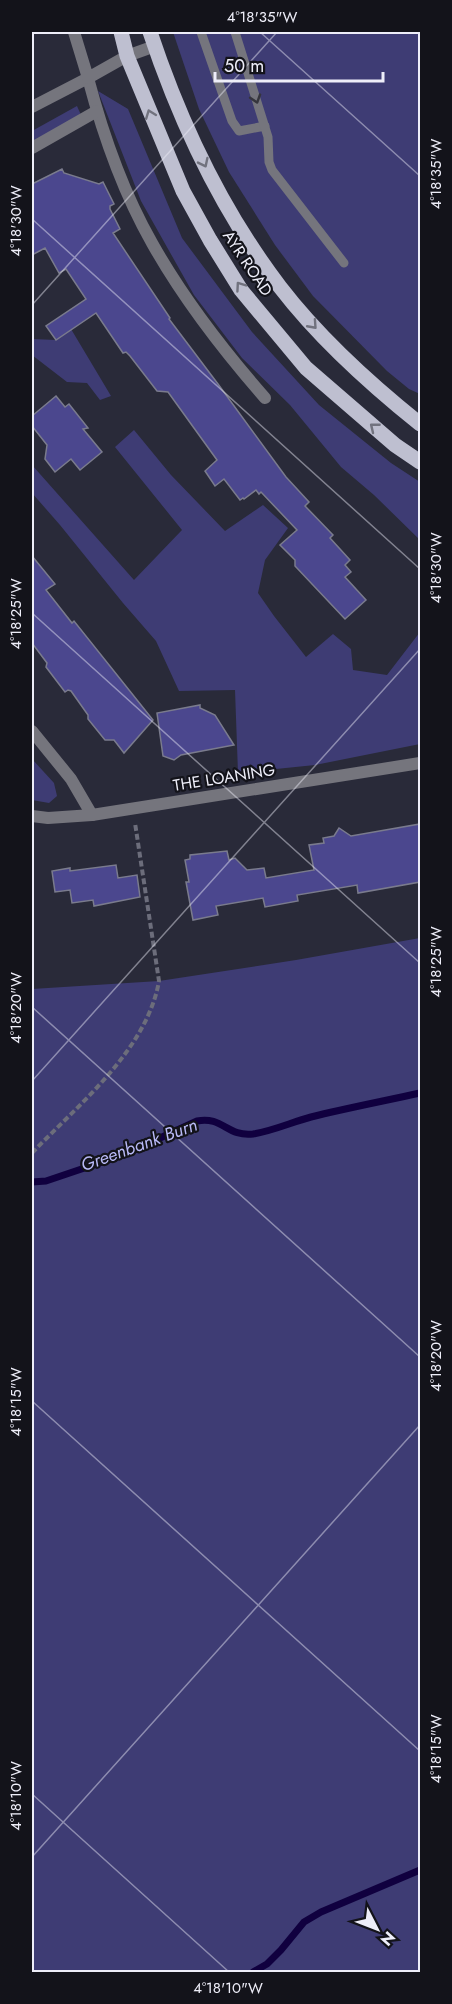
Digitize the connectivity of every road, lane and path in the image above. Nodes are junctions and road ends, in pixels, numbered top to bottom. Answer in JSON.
{"nodes":[{"id":1,"x":74,"y":32,"type":"edge"},
{"id":2,"x":121,"y":32,"type":"edge"},
{"id":3,"x":150,"y":32,"type":"edge"},
{"id":4,"x":201,"y":32,"type":"edge"},
{"id":5,"x":235,"y":32,"type":"edge"},
{"id":6,"x":155,"y":46,"type":"junction"},
{"id":7,"x":127,"y":56,"type":"junction"},
{"id":8,"x":88,"y":78,"type":"junction"},
{"id":9,"x":32,"y":107,"type":"edge"},
{"id":10,"x":97,"y":111,"type":"junction"},
{"id":11,"x":265,"y":126,"type":"junction"},
{"id":12,"x":32,"y":148,"type":"edge"},
{"id":13,"x":344,"y":263,"type":"dead end"},
{"id":14,"x":265,"y":398,"type":"dead end"},
{"id":15,"x":420,"y":424,"type":"edge"},
{"id":16,"x":420,"y":462,"type":"edge"},
{"id":17,"x":32,"y":731,"type":"edge"},
{"id":18,"x":420,"y":763,"type":"edge"},
{"id":19,"x":132,"y":808,"type":"junction"},
{"id":20,"x":92,"y":815,"type":"junction"},
{"id":21,"x":32,"y":816,"type":"edge"},
{"id":22,"x":32,"y":1153,"type":"edge"}],
"edges":[{"from":1,"to":8,"type":"street"},
{"from":2,"to":7,"type":"main road","name":"AYR ROAD"},
{"from":3,"to":6,"type":"main road","name":"AYR ROAD"},
{"from":4,"to":11,"type":"lane"},
{"from":5,"to":11,"type":"lane","one_way":true},
{"from":6,"to":7,"type":"street"},
{"from":6,"to":15,"type":"main road","name":"AYR ROAD","one_way":true},
{"from":7,"to":8,"type":"street"},
{"from":16,"to":7,"type":"main road","name":"AYR ROAD","one_way":true},
{"from":8,"to":9,"type":"street"},
{"from":8,"to":10,"type":"street"},
{"from":10,"to":12,"type":"street"},
{"from":10,"to":14,"type":"street"},
{"from":11,"to":13,"type":"lane"},
{"from":17,"to":20,"type":"street"},
{"from":18,"to":19,"type":"street","name":"THE LOANING"},
{"from":19,"to":20,"type":"street","name":"THE LOANING"},
{"from":19,"to":22,"type":"path"},
{"from":20,"to":21,"type":"street","name":"THE LOANING"}]}
